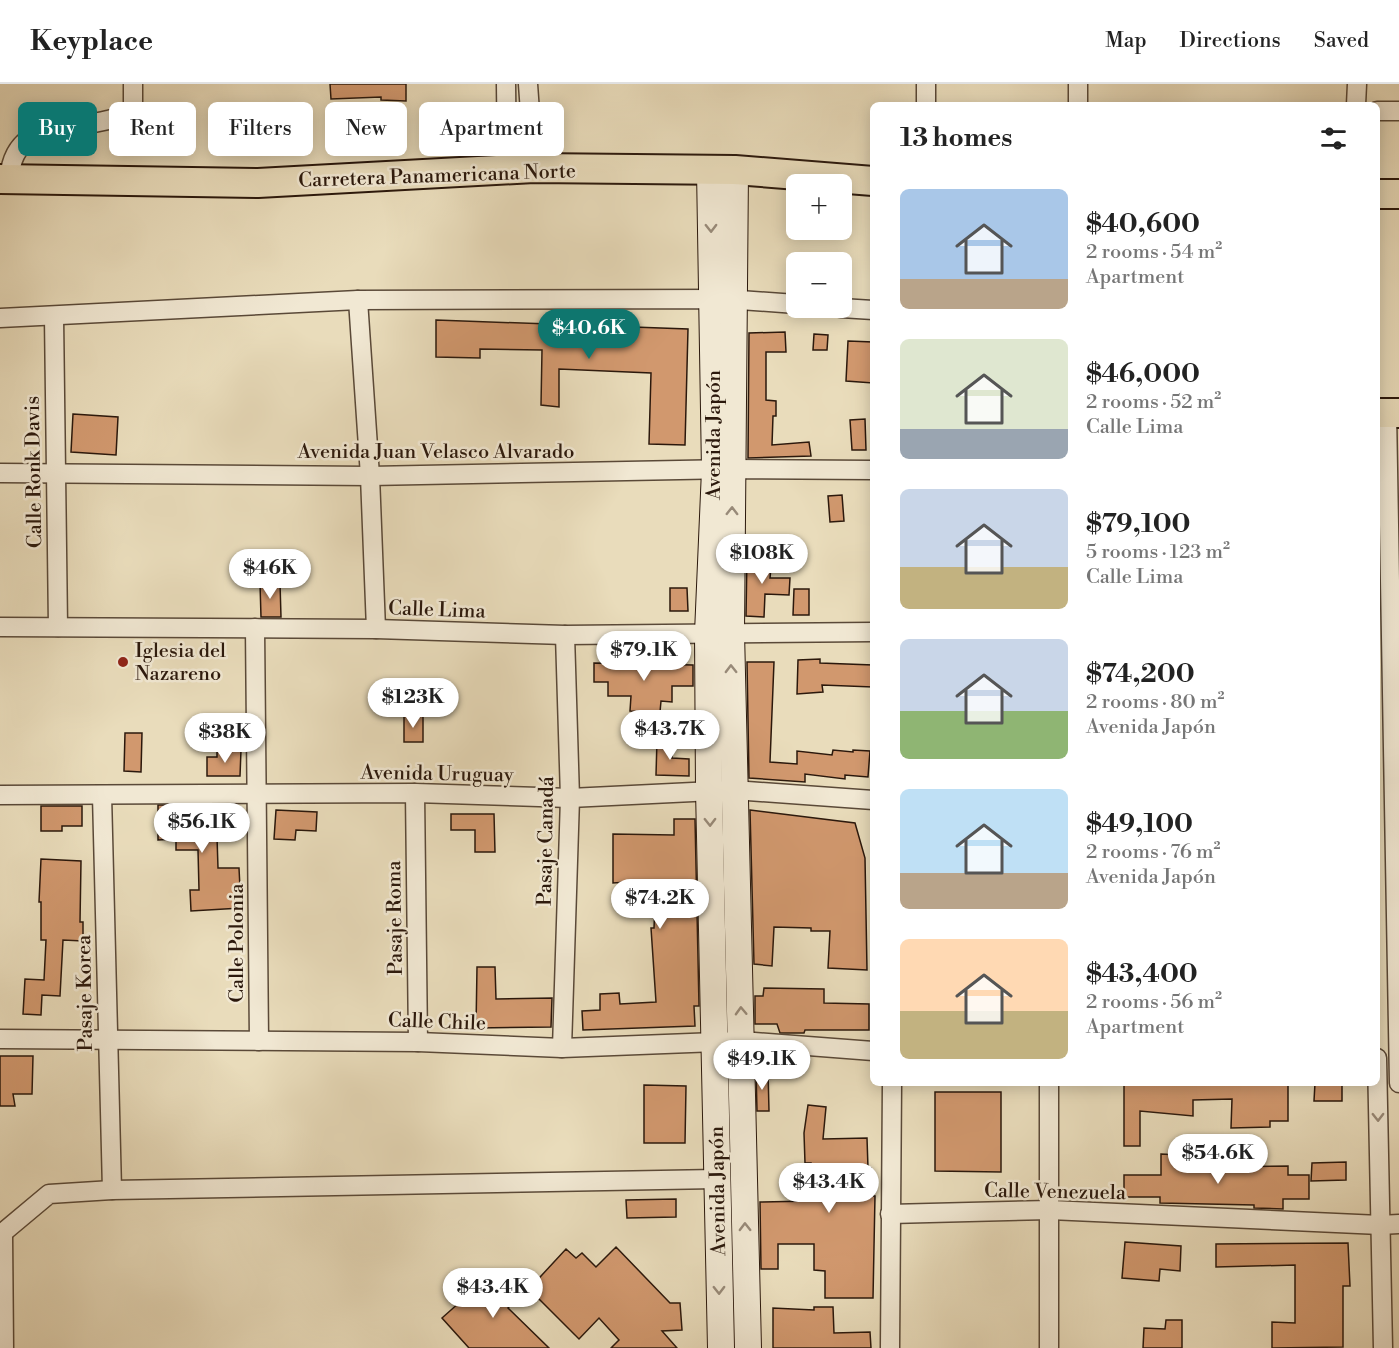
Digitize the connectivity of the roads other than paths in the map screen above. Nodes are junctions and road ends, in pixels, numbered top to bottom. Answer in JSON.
{"nodes":[{"id":1,"x":133,"y":84,"type":"edge"},
{"id":2,"x":506,"y":84,"type":"edge"},
{"id":3,"x":528,"y":84,"type":"edge"},
{"id":4,"x":926,"y":84,"type":"edge"},
{"id":5,"x":1078,"y":84,"type":"edge"},
{"id":6,"x":1357,"y":84,"type":"edge"},
{"id":7,"x":926,"y":102,"type":"edge"},
{"id":8,"x":1078,"y":102,"type":"edge"},
{"id":9,"x":1356,"y":102,"type":"edge"},
{"id":10,"x":1380,"y":111,"type":"edge"},
{"id":11,"x":1399,"y":111,"type":"edge"},
{"id":12,"x":521,"y":168,"type":"junction"},
{"id":13,"x":722,"y":170,"type":"junction"},
{"id":14,"x":5,"y":179,"type":"edge"},
{"id":15,"x":870,"y":181,"type":"edge"},
{"id":16,"x":1380,"y":194,"type":"edge"},
{"id":17,"x":1399,"y":194,"type":"edge"},
{"id":18,"x":723,"y":299,"type":"junction"},
{"id":19,"x":358,"y":300,"type":"junction"},
{"id":20,"x":786,"y":303,"type":"edge"},
{"id":21,"x":852,"y":309,"type":"edge"},
{"id":22,"x":870,"y":310,"type":"edge"},
{"id":23,"x":54,"y":317,"type":"junction"},
{"id":24,"x":0,"y":318,"type":"edge"},
{"id":25,"x":1388,"y":413,"type":"edge"},
{"id":26,"x":724,"y":470,"type":"junction"},
{"id":27,"x":870,"y":470,"type":"edge"},
{"id":28,"x":55,"y":472,"type":"junction"},
{"id":29,"x":0,"y":473,"type":"edge"},
{"id":30,"x":370,"y":476,"type":"junction"},
{"id":31,"x":1388,"y":478,"type":"edge"},
{"id":32,"x":0,"y":627,"type":"edge"},
{"id":33,"x":58,"y":627,"type":"junction"},
{"id":34,"x":255,"y":628,"type":"junction"},
{"id":35,"x":376,"y":629,"type":"junction"},
{"id":36,"x":719,"y":632,"type":"junction"},
{"id":37,"x":870,"y":632,"type":"edge"},
{"id":38,"x":565,"y":635,"type":"junction"},
{"id":39,"x":1389,"y":647,"type":"edge"},
{"id":40,"x":722,"y":790,"type":"junction"},
{"id":41,"x":415,"y":793,"type":"junction"},
{"id":42,"x":258,"y":794,"type":"junction"},
{"id":43,"x":0,"y":795,"type":"edge"},
{"id":44,"x":102,"y":795,"type":"junction"},
{"id":45,"x":570,"y":798,"type":"junction"},
{"id":46,"x":870,"y":800,"type":"edge"},
{"id":47,"x":1390,"y":806,"type":"edge"},
{"id":48,"x":0,"y":1039,"type":"edge"},
{"id":49,"x":107,"y":1040,"type":"junction"},
{"id":50,"x":259,"y":1041,"type":"junction"},
{"id":51,"x":716,"y":1041,"type":"junction"},
{"id":52,"x":742,"y":1041,"type":"junction"},
{"id":53,"x":418,"y":1042,"type":"junction"},
{"id":54,"x":562,"y":1048,"type":"junction"},
{"id":55,"x":870,"y":1051,"type":"edge"},
{"id":56,"x":1380,"y":1061,"type":"edge"},
{"id":57,"x":1399,"y":1064,"type":"edge"},
{"id":58,"x":1399,"y":1083,"type":"edge"},
{"id":59,"x":892,"y":1086,"type":"edge"},
{"id":60,"x":1049,"y":1086,"type":"edge"},
{"id":61,"x":1377,"y":1086,"type":"edge"},
{"id":62,"x":716,"y":1179,"type":"junction"},
{"id":63,"x":112,"y":1190,"type":"junction"},
{"id":64,"x":1050,"y":1210,"type":"junction"},
{"id":65,"x":890,"y":1214,"type":"junction"},
{"id":66,"x":1399,"y":1224,"type":"edge"},
{"id":67,"x":1380,"y":1225,"type":"junction"},
{"id":68,"x":2,"y":1235,"type":"edge"},
{"id":69,"x":4,"y":1348,"type":"edge"},
{"id":70,"x":721,"y":1348,"type":"edge"},
{"id":71,"x":748,"y":1348,"type":"edge"},
{"id":72,"x":890,"y":1348,"type":"edge"},
{"id":73,"x":1049,"y":1348,"type":"edge"},
{"id":74,"x":1383,"y":1348,"type":"edge"}],
"edges":[{"from":1,"to":14,"type":"street"},
{"from":2,"to":12,"type":"street"},
{"from":3,"to":12,"type":"street"},
{"from":4,"to":7,"type":"street"},
{"from":5,"to":8,"type":"street"},
{"from":6,"to":9,"type":"street"},
{"from":10,"to":11,"type":"street"},
{"from":12,"to":13,"type":"main road","name":"Carretera Panamericana Norte"},
{"from":12,"to":14,"type":"main road","name":"Carretera Panamericana Norte"},
{"from":13,"to":15,"type":"main road","name":"Carretera Panamericana Norte"},
{"from":13,"to":18,"type":"street","name":"Avenida Japón"},
{"from":16,"to":17,"type":"main road"},
{"from":18,"to":19,"type":"street"},
{"from":18,"to":20,"type":"street"},
{"from":18,"to":26,"type":"street","name":"Avenida Japón"},
{"from":19,"to":23,"type":"street"},
{"from":19,"to":30,"type":"street"},
{"from":21,"to":22,"type":"street"},
{"from":23,"to":24,"type":"street"},
{"from":23,"to":28,"type":"street","name":"Calle Ronk Davis"},
{"from":25,"to":31,"type":"street"},
{"from":26,"to":27,"type":"street","name":"Avenida Juan Velasco Alvarado"},
{"from":26,"to":30,"type":"street","name":"Avenida Juan Velasco Alvarado"},
{"from":26,"to":36,"type":"street","name":"Avenida Japón"},
{"from":28,"to":29,"type":"street","name":"Avenida Juan Velasco Alvarado"},
{"from":28,"to":30,"type":"street","name":"Avenida Juan Velasco Alvarado"},
{"from":28,"to":33,"type":"street","name":"Calle Ronk Davis"},
{"from":30,"to":35,"type":"street"},
{"from":31,"to":39,"type":"street"},
{"from":32,"to":33,"type":"street","name":"Calle Lima"},
{"from":33,"to":34,"type":"street","name":"Calle Lima"},
{"from":34,"to":35,"type":"street","name":"Calle Lima"},
{"from":34,"to":42,"type":"street","name":"Calle Polonia"},
{"from":35,"to":38,"type":"street","name":"Calle Lima"},
{"from":36,"to":37,"type":"street","name":"Calle Lima"},
{"from":36,"to":38,"type":"street","name":"Calle Lima"},
{"from":36,"to":40,"type":"street","name":"Avenida Japón"},
{"from":38,"to":45,"type":"street","name":"Pasaje Canadá"},
{"from":39,"to":47,"type":"street"},
{"from":40,"to":45,"type":"street","name":"Avenida Uruguay"},
{"from":40,"to":46,"type":"street","name":"Avenida Uruguay"},
{"from":40,"to":51,"type":"street","name":"Avenida Japón","one_way":true},
{"from":52,"to":40,"type":"street","name":"Avenida Japón","one_way":true},
{"from":41,"to":42,"type":"street","name":"Avenida Uruguay"},
{"from":41,"to":45,"type":"street","name":"Avenida Uruguay"},
{"from":41,"to":53,"type":"street","name":"Pasaje Roma"},
{"from":42,"to":44,"type":"street","name":"Avenida Uruguay"},
{"from":42,"to":50,"type":"street","name":"Calle Polonia"},
{"from":43,"to":44,"type":"street","name":"Avenida Uruguay"},
{"from":44,"to":49,"type":"street","name":"Pasaje Korea"},
{"from":45,"to":54,"type":"street","name":"Pasaje Canadá"},
{"from":47,"to":57,"type":"street"},
{"from":48,"to":49,"type":"street","name":"Calle Chile"},
{"from":49,"to":50,"type":"street","name":"Calle Chile"},
{"from":49,"to":63,"type":"street","name":"Pasaje Korea"},
{"from":50,"to":53,"type":"street","name":"Calle Chile"},
{"from":51,"to":52,"type":"street","name":"Calle Chile"},
{"from":51,"to":54,"type":"street","name":"Calle Chile"},
{"from":51,"to":62,"type":"street","name":"Avenida Japón"},
{"from":52,"to":55,"type":"street","name":"Calle Chile"},
{"from":71,"to":52,"type":"street","name":"Avenida Japón","one_way":true},
{"from":53,"to":54,"type":"street","name":"Calle Chile"},
{"from":56,"to":57,"type":"street"},
{"from":57,"to":58,"type":"street"},
{"from":59,"to":65,"type":"street"},
{"from":60,"to":64,"type":"street"},
{"from":61,"to":67,"type":"street","one_way":true},
{"from":62,"to":63,"type":"street"},
{"from":62,"to":70,"type":"street","name":"Avenida Japón","one_way":true},
{"from":63,"to":68,"type":"street"},
{"from":64,"to":65,"type":"street","name":"Calle Venezuela"},
{"from":64,"to":67,"type":"street","name":"Calle Venezuela"},
{"from":64,"to":73,"type":"street"},
{"from":65,"to":72,"type":"street"},
{"from":66,"to":67,"type":"street","name":"Calle Venezuela"},
{"from":67,"to":74,"type":"street"},
{"from":68,"to":69,"type":"street"}]}
